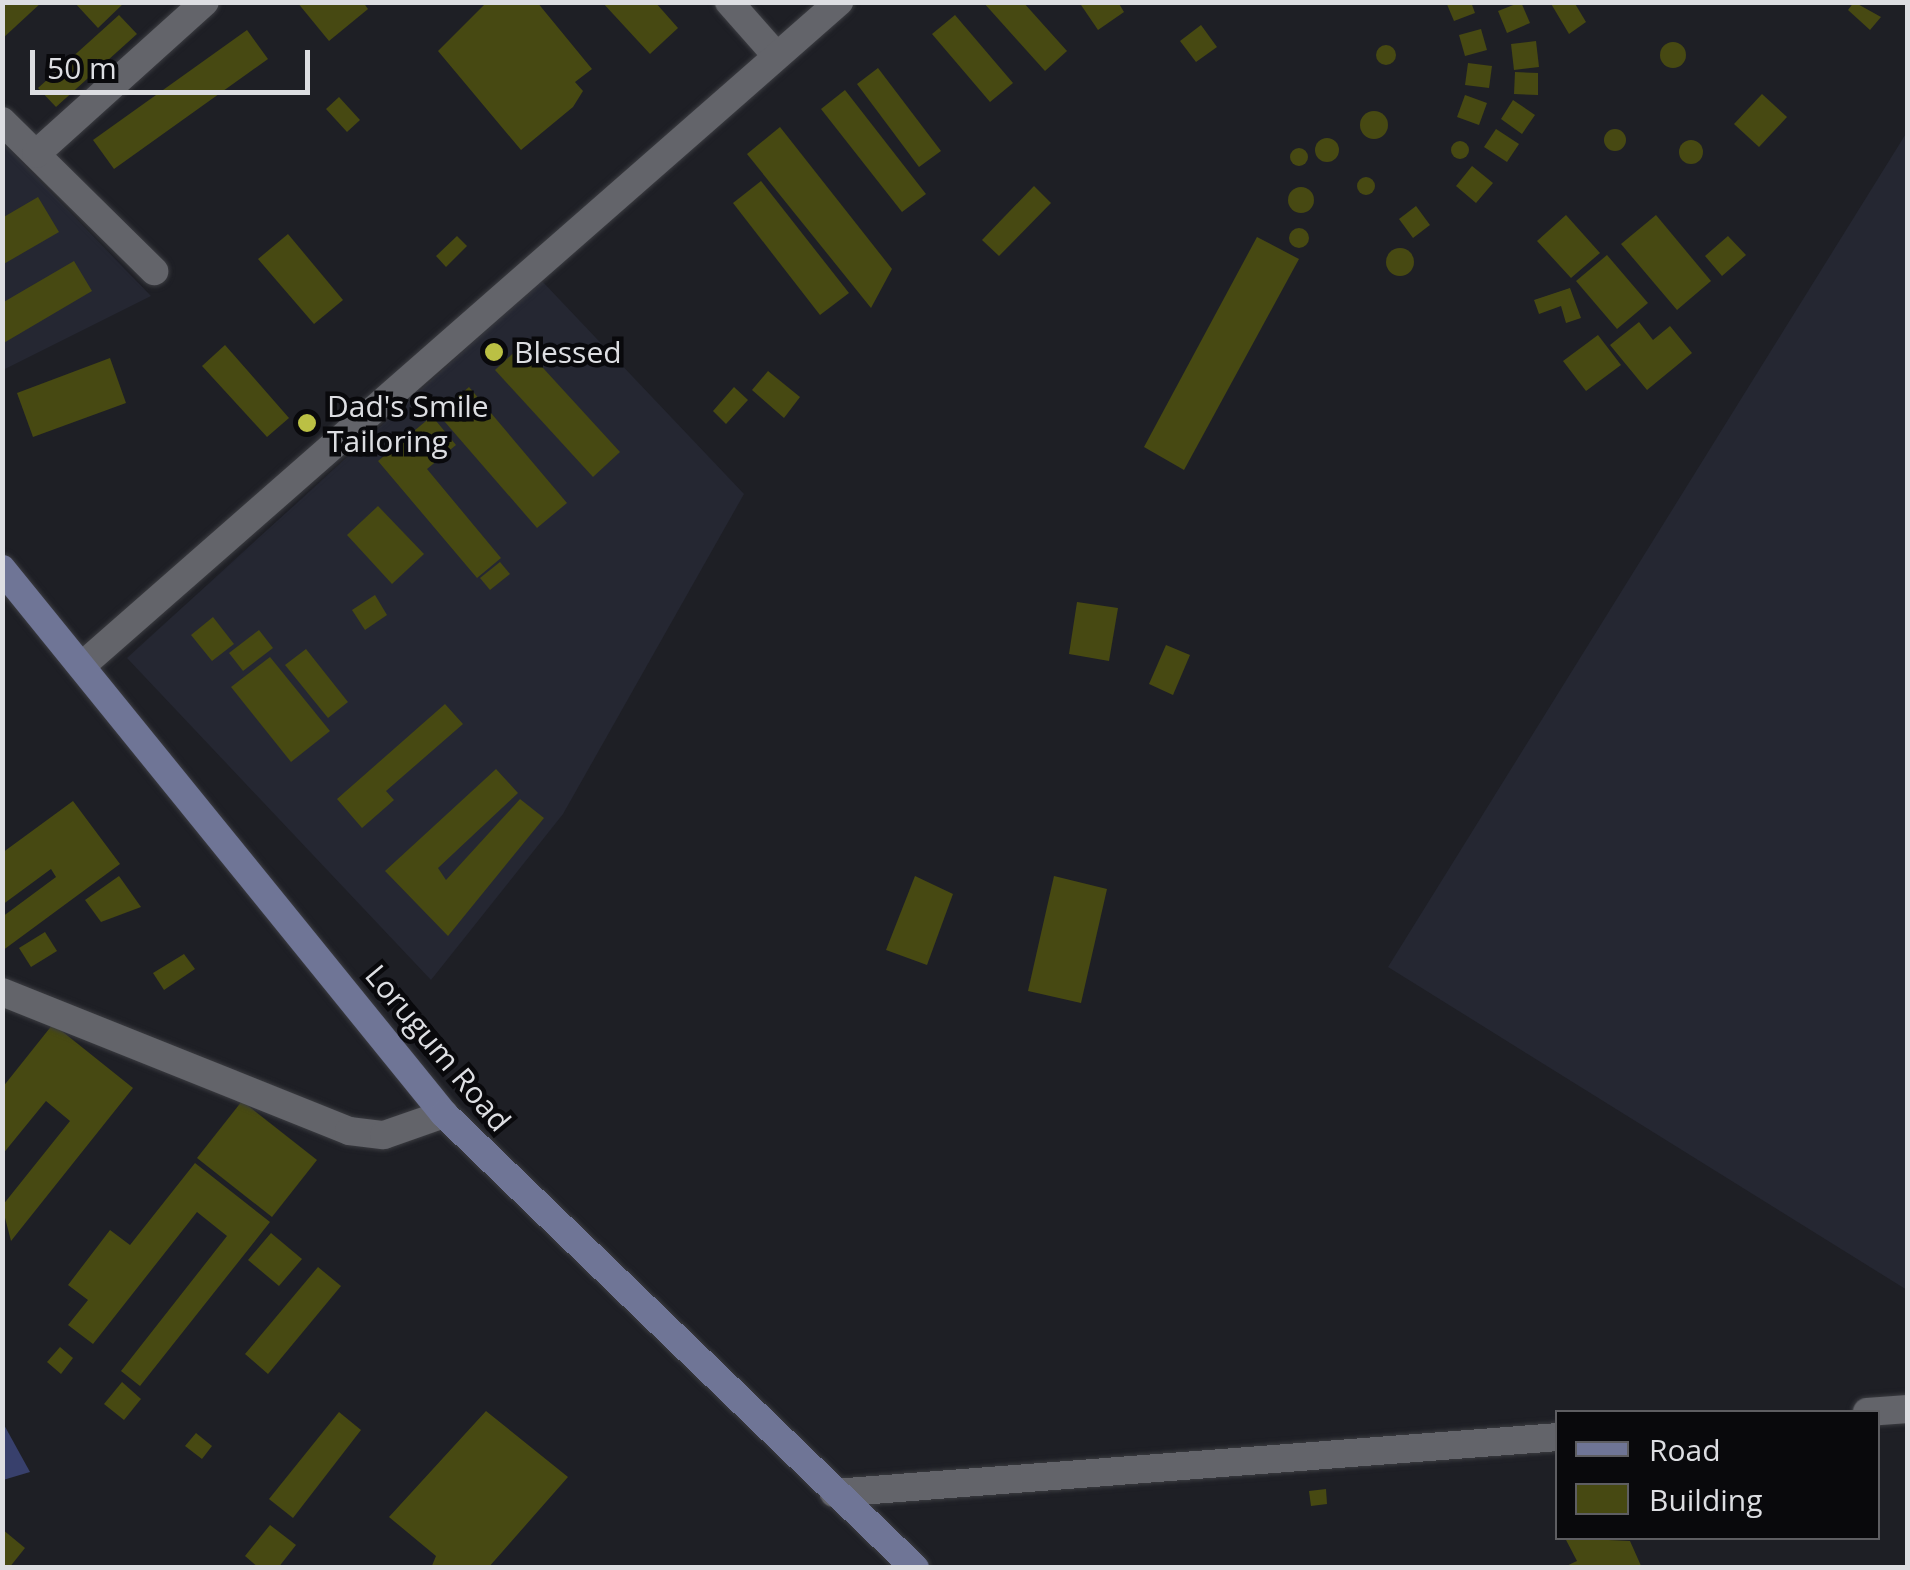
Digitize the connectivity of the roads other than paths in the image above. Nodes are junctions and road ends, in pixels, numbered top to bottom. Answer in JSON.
{"nodes":[{"id":1,"x":205,"y":2,"type":"edge"},
{"id":2,"x":729,"y":2,"type":"edge"},
{"id":3,"x":840,"y":2,"type":"edge"},
{"id":4,"x":775,"y":54,"type":"junction"},
{"id":5,"x":2,"y":121,"type":"edge"},
{"id":6,"x":36,"y":154,"type":"junction"},
{"id":7,"x":154,"y":271,"type":"dead end"},
{"id":8,"x":2,"y":569,"type":"edge"},
{"id":9,"x":86,"y":663,"type":"junction"},
{"id":10,"x":2,"y":992,"type":"edge"},
{"id":11,"x":444,"y":1114,"type":"junction"},
{"id":12,"x":1908,"y":1409,"type":"edge"},
{"id":13,"x":1880,"y":1411,"type":"edge"},
{"id":14,"x":1555,"y":1436,"type":"edge"},
{"id":15,"x":834,"y":1493,"type":"junction"},
{"id":16,"x":914,"y":1568,"type":"edge"}],
"edges":[{"from":1,"to":6,"type":"street"},
{"from":2,"to":4,"type":"street"},
{"from":3,"to":4,"type":"street"},
{"from":4,"to":9,"type":"street"},
{"from":5,"to":6,"type":"street"},
{"from":6,"to":7,"type":"street"},
{"from":8,"to":9,"type":"main road","name":"Lorugum Road"},
{"from":9,"to":11,"type":"main road","name":"Lorugum Road"},
{"from":10,"to":11,"type":"street"},
{"from":11,"to":15,"type":"main road","name":"Lorugum Road"},
{"from":12,"to":13,"type":"street"},
{"from":14,"to":15,"type":"street"},
{"from":15,"to":16,"type":"main road","name":"Lorugum Road"}]}
